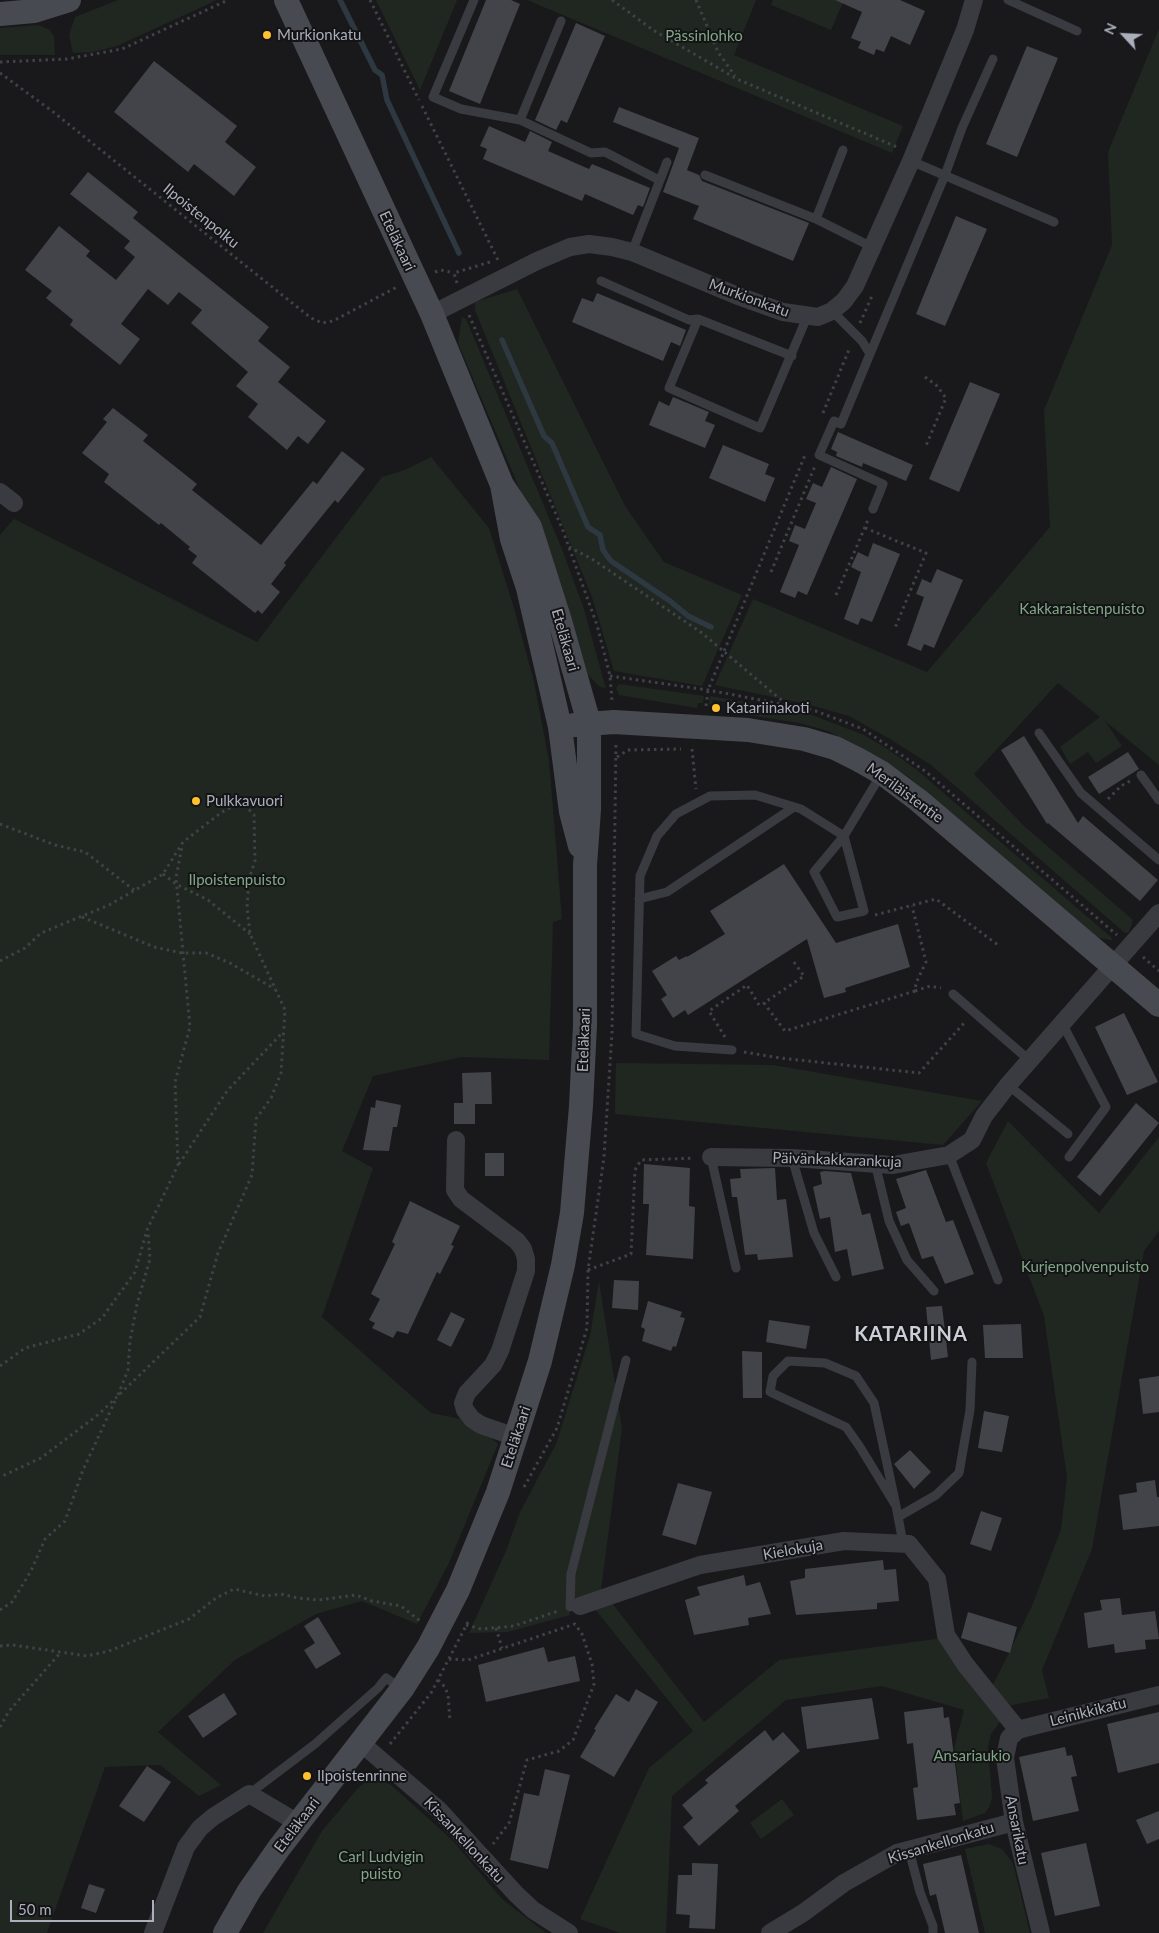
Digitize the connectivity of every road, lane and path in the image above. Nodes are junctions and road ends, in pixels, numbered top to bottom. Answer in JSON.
{"nodes":[{"id":1,"x":69,"y":0,"type":"edge"},
{"id":2,"x":228,"y":0,"type":"edge"},
{"id":3,"x":286,"y":0,"type":"edge"},
{"id":4,"x":370,"y":0,"type":"edge"},
{"id":5,"x":474,"y":0,"type":"edge"},
{"id":6,"x":612,"y":0,"type":"edge"},
{"id":7,"x":696,"y":0,"type":"edge"},
{"id":8,"x":974,"y":0,"type":"edge"},
{"id":9,"x":1008,"y":0,"type":"edge"},
{"id":10,"x":1027,"y":4,"type":"edge"},
{"id":11,"x":0,"y":14,"type":"edge"},
{"id":12,"x":561,"y":21,"type":"dead end"},
{"id":13,"x":1077,"y":31,"type":"dead end"},
{"id":14,"x":993,"y":59,"type":"dead end"},
{"id":15,"x":0,"y":62,"type":"edge"},
{"id":16,"x":0,"y":73,"type":"edge"},
{"id":17,"x":737,"y":79,"type":"junction"},
{"id":18,"x":520,"y":120,"type":"junction"},
{"id":19,"x":899,"y":147,"type":"dead end"},
{"id":20,"x":843,"y":150,"type":"dead end"},
{"id":21,"x":911,"y":161,"type":"junction"},
{"id":22,"x":667,"y":162,"type":"dead end"},
{"id":23,"x":705,"y":175,"type":"dead end"},
{"id":24,"x":945,"y":175,"type":"junction"},
{"id":25,"x":659,"y":180,"type":"junction"},
{"id":26,"x":816,"y":219,"type":"junction"},
{"id":27,"x":1054,"y":222,"type":"dead end"},
{"id":28,"x":872,"y":247,"type":"junction"},
{"id":29,"x":632,"y":252,"type":"junction"},
{"id":30,"x":600,"y":281,"type":"dead end"},
{"id":31,"x":398,"y":287,"type":"dead end"},
{"id":32,"x":462,"y":298,"type":"junction"},
{"id":33,"x":832,"y":310,"type":"junction"},
{"id":34,"x":432,"y":314,"type":"junction"},
{"id":35,"x":807,"y":317,"type":"junction"},
{"id":36,"x":698,"y":319,"type":"junction"},
{"id":37,"x":870,"y":354,"type":"junction"},
{"id":38,"x":792,"y":356,"type":"junction"},
{"id":39,"x":925,"y":377,"type":"dead end"},
{"id":40,"x":925,"y":448,"type":"dead end"},
{"id":41,"x":820,"y":455,"type":"junction"},
{"id":42,"x":502,"y":485,"type":"junction"},
{"id":43,"x":0,"y":492,"type":"edge"},
{"id":44,"x":14,"y":504,"type":"dead end"},
{"id":45,"x":873,"y":509,"type":"joint"},
{"id":46,"x":865,"y":528,"type":"junction"},
{"id":47,"x":568,"y":546,"type":"junction"},
{"id":48,"x":771,"y":572,"type":"dead end"},
{"id":49,"x":836,"y":595,"type":"dead end"},
{"id":50,"x":895,"y":628,"type":"dead end"},
{"id":51,"x":610,"y":676,"type":"dead end"},
{"id":52,"x":708,"y":690,"type":"dead end"},
{"id":53,"x":707,"y":696,"type":"dead end"},
{"id":54,"x":788,"y":705,"type":"dead end"},
{"id":55,"x":589,"y":722,"type":"junction"},
{"id":56,"x":560,"y":727,"type":"junction"},
{"id":57,"x":1039,"y":733,"type":"dead end"},
{"id":58,"x":617,"y":757,"type":"dead end"},
{"id":59,"x":882,"y":773,"type":"junction"},
{"id":60,"x":1141,"y":775,"type":"joint"},
{"id":61,"x":1159,"y":800,"type":"edge"},
{"id":62,"x":697,"y":802,"type":"junction"},
{"id":63,"x":794,"y":807,"type":"junction"},
{"id":64,"x":1098,"y":808,"type":"junction"},
{"id":65,"x":0,"y":824,"type":"edge"},
{"id":66,"x":844,"y":836,"type":"junction"},
{"id":67,"x":183,"y":842,"type":"junction"},
{"id":68,"x":1159,"y":860,"type":"edge"},
{"id":69,"x":585,"y":865,"type":"junction"},
{"id":70,"x":163,"y":874,"type":"junction"},
{"id":71,"x":176,"y":884,"type":"junction"},
{"id":72,"x":134,"y":890,"type":"junction"},
{"id":73,"x":639,"y":898,"type":"junction"},
{"id":74,"x":912,"y":906,"type":"junction"},
{"id":75,"x":864,"y":911,"type":"junction"},
{"id":76,"x":1159,"y":912,"type":"edge"},
{"id":77,"x":81,"y":917,"type":"junction"},
{"id":78,"x":250,"y":934,"type":"junction"},
{"id":79,"x":998,"y":945,"type":"dead end"},
{"id":80,"x":182,"y":953,"type":"junction"},
{"id":81,"x":0,"y":960,"type":"edge"},
{"id":82,"x":794,"y":962,"type":"dead end"},
{"id":83,"x":1112,"y":964,"type":"junction"},
{"id":84,"x":275,"y":989,"type":"junction"},
{"id":85,"x":915,"y":991,"type":"junction"},
{"id":86,"x":953,"y":994,"type":"joint"},
{"id":87,"x":759,"y":1005,"type":"dead end"},
{"id":88,"x":1159,"y":1005,"type":"edge"},
{"id":89,"x":974,"y":1012,"type":"junction"},
{"id":90,"x":1061,"y":1022,"type":"junction"},
{"id":91,"x":284,"y":1031,"type":"junction"},
{"id":92,"x":732,"y":1050,"type":"junction"},
{"id":93,"x":1029,"y":1060,"type":"junction"},
{"id":94,"x":1008,"y":1085,"type":"junction"},
{"id":95,"x":1068,"y":1134,"type":"dead end"},
{"id":96,"x":456,"y":1140,"type":"dead end"},
{"id":97,"x":949,"y":1155,"type":"junction"},
{"id":98,"x":711,"y":1157,"type":"junction"},
{"id":99,"x":1069,"y":1157,"type":"dead end"},
{"id":100,"x":792,"y":1158,"type":"junction"},
{"id":101,"x":875,"y":1163,"type":"junction"},
{"id":102,"x":178,"y":1165,"type":"junction"},
{"id":103,"x":148,"y":1230,"type":"junction"},
{"id":104,"x":736,"y":1268,"type":"dead end"},
{"id":105,"x":588,"y":1270,"type":"dead end"},
{"id":106,"x":836,"y":1276,"type":"dead end"},
{"id":107,"x":998,"y":1280,"type":"dead end"},
{"id":108,"x":934,"y":1291,"type":"dead end"},
{"id":109,"x":626,"y":1360,"type":"dead end"},
{"id":110,"x":972,"y":1362,"type":"dead end"},
{"id":111,"x":0,"y":1366,"type":"edge"},
{"id":112,"x":117,"y":1398,"type":"junction"},
{"id":113,"x":516,"y":1437,"type":"junction"},
{"id":114,"x":0,"y":1477,"type":"edge"},
{"id":115,"x":896,"y":1506,"type":"junction"},
{"id":116,"x":898,"y":1517,"type":"junction"},
{"id":117,"x":903,"y":1543,"type":"junction"},
{"id":118,"x":575,"y":1606,"type":"junction"},
{"id":119,"x":0,"y":1610,"type":"edge"},
{"id":120,"x":427,"y":1625,"type":"dead end"},
{"id":121,"x":466,"y":1625,"type":"dead end"},
{"id":122,"x":496,"y":1628,"type":"junction"},
{"id":123,"x":0,"y":1646,"type":"edge"},
{"id":124,"x":502,"y":1648,"type":"junction"},
{"id":125,"x":61,"y":1652,"type":"junction"},
{"id":126,"x":449,"y":1659,"type":"dead end"},
{"id":127,"x":438,"y":1680,"type":"dead end"},
{"id":128,"x":402,"y":1690,"type":"junction"},
{"id":129,"x":1159,"y":1695,"type":"edge"},
{"id":130,"x":450,"y":1722,"type":"dead end"},
{"id":131,"x":0,"y":1727,"type":"edge"},
{"id":132,"x":1018,"y":1730,"type":"junction"},
{"id":133,"x":361,"y":1743,"type":"junction"},
{"id":134,"x":249,"y":1794,"type":"junction"},
{"id":135,"x":1014,"y":1822,"type":"junction"},
{"id":136,"x":298,"y":1823,"type":"junction"},
{"id":137,"x":490,"y":1848,"type":"dead end"},
{"id":138,"x":909,"y":1850,"type":"junction"},
{"id":139,"x":153,"y":1933,"type":"edge"},
{"id":140,"x":225,"y":1933,"type":"edge"},
{"id":141,"x":569,"y":1933,"type":"edge"},
{"id":142,"x":770,"y":1933,"type":"edge"},
{"id":143,"x":933,"y":1933,"type":"edge"},
{"id":144,"x":1041,"y":1933,"type":"edge"}],
"edges":[{"from":1,"to":11,"type":"main road"},
{"from":2,"to":15,"type":"path"},
{"from":3,"to":34,"type":"main road","name":"Eteläkaari"},
{"from":4,"to":32,"type":"path"},
{"from":5,"to":18,"type":"lane"},
{"from":6,"to":17,"type":"path"},
{"from":7,"to":17,"type":"path"},
{"from":8,"to":21,"type":"street","name":"Murkionkatu"},
{"from":9,"to":10,"type":"lane"},
{"from":10,"to":13,"type":"lane"},
{"from":12,"to":18,"type":"lane"},
{"from":14,"to":24,"type":"lane"},
{"from":16,"to":31,"type":"path","name":"Ilpoistenpolku"},
{"from":17,"to":19,"type":"path"},
{"from":18,"to":25,"type":"lane"},
{"from":20,"to":26,"type":"lane"},
{"from":21,"to":24,"type":"lane"},
{"from":21,"to":28,"type":"street","name":"Murkionkatu"},
{"from":22,"to":25,"type":"lane"},
{"from":23,"to":26,"type":"lane"},
{"from":24,"to":27,"type":"lane"},
{"from":24,"to":37,"type":"lane"},
{"from":25,"to":29,"type":"lane"},
{"from":26,"to":28,"type":"lane"},
{"from":28,"to":33,"type":"street","name":"Murkionkatu"},
{"from":29,"to":32,"type":"street","name":"Murkionkatu"},
{"from":29,"to":35,"type":"street","name":"Murkionkatu"},
{"from":30,"to":36,"type":"lane"},
{"from":32,"to":34,"type":"street","name":"Murkionkatu"},
{"from":32,"to":47,"type":"path"},
{"from":33,"to":35,"type":"street","name":"Murkionkatu"},
{"from":33,"to":37,"type":"lane"},
{"from":34,"to":42,"type":"main road","name":"Eteläkaari"},
{"from":35,"to":38,"type":"lane"},
{"from":36,"to":38,"type":"lane"},
{"from":36,"to":38,"type":"lane"},
{"from":37,"to":41,"type":"lane"},
{"from":39,"to":40,"type":"path"},
{"from":41,"to":45,"type":"lane"},
{"from":41,"to":48,"type":"path"},
{"from":42,"to":55,"type":"main road","name":"Eteläkaari"},
{"from":42,"to":56,"type":"main road","name":"Eteläkaari"},
{"from":43,"to":44,"type":"street"},
{"from":45,"to":46,"type":"path"},
{"from":46,"to":49,"type":"path"},
{"from":46,"to":50,"type":"path"},
{"from":47,"to":51,"type":"path"},
{"from":47,"to":54,"type":"path"},
{"from":52,"to":53,"type":"path"},
{"from":55,"to":56,"type":"main road","name":"Meriläistentie"},
{"from":55,"to":59,"type":"main road","name":"Meriläistentie"},
{"from":55,"to":69,"type":"main road","name":"Eteläkaari"},
{"from":56,"to":69,"type":"main road","name":"Eteläkaari"},
{"from":57,"to":64,"type":"lane"},
{"from":58,"to":62,"type":"path"},
{"from":59,"to":66,"type":"lane"},
{"from":59,"to":83,"type":"main road","name":"Meriläistentie"},
{"from":60,"to":61,"type":"lane"},
{"from":60,"to":64,"type":"path"},
{"from":62,"to":63,"type":"lane"},
{"from":62,"to":73,"type":"lane"},
{"from":63,"to":66,"type":"lane"},
{"from":63,"to":73,"type":"lane"},
{"from":64,"to":68,"type":"lane"},
{"from":65,"to":72,"type":"path"},
{"from":66,"to":75,"type":"lane"},
{"from":66,"to":75,"type":"lane"},
{"from":67,"to":70,"type":"path"},
{"from":67,"to":71,"type":"path"},
{"from":67,"to":78,"type":"path"},
{"from":69,"to":113,"type":"main road","name":"Eteläkaari"},
{"from":70,"to":71,"type":"path"},
{"from":70,"to":72,"type":"path"},
{"from":71,"to":78,"type":"path"},
{"from":71,"to":80,"type":"path"},
{"from":72,"to":77,"type":"path"},
{"from":73,"to":92,"type":"lane"},
{"from":74,"to":75,"type":"path"},
{"from":74,"to":79,"type":"path"},
{"from":74,"to":85,"type":"path"},
{"from":76,"to":83,"type":"street","name":"Päivänkakkarankuja"},
{"from":77,"to":80,"type":"path"},
{"from":77,"to":81,"type":"path"},
{"from":78,"to":84,"type":"path"},
{"from":80,"to":84,"type":"path"},
{"from":80,"to":102,"type":"path"},
{"from":82,"to":85,"type":"path"},
{"from":83,"to":88,"type":"main road","name":"Meriläistentie"},
{"from":83,"to":90,"type":"street","name":"Päivänkakkarankuja"},
{"from":84,"to":91,"type":"path"},
{"from":85,"to":86,"type":"path"},
{"from":86,"to":89,"type":"lane"},
{"from":87,"to":92,"type":"path"},
{"from":89,"to":92,"type":"path"},
{"from":89,"to":93,"type":"lane"},
{"from":90,"to":93,"type":"street","name":"Päivänkakkarankuja"},
{"from":90,"to":99,"type":"lane"},
{"from":91,"to":102,"type":"path"},
{"from":91,"to":112,"type":"path"},
{"from":93,"to":94,"type":"street","name":"Päivänkakkarankuja"},
{"from":94,"to":95,"type":"lane"},
{"from":94,"to":97,"type":"street","name":"Päivänkakkarankuja"},
{"from":96,"to":113,"type":"street"},
{"from":97,"to":101,"type":"street","name":"Päivänkakkarankuja"},
{"from":97,"to":107,"type":"lane"},
{"from":98,"to":100,"type":"street","name":"Päivänkakkarankuja"},
{"from":98,"to":104,"type":"lane"},
{"from":98,"to":105,"type":"path"},
{"from":100,"to":101,"type":"street","name":"Päivänkakkarankuja"},
{"from":100,"to":106,"type":"lane"},
{"from":101,"to":108,"type":"lane"},
{"from":102,"to":103,"type":"path"},
{"from":103,"to":111,"type":"path"},
{"from":103,"to":112,"type":"path"},
{"from":109,"to":118,"type":"lane"},
{"from":110,"to":116,"type":"lane"},
{"from":112,"to":114,"type":"path"},
{"from":112,"to":119,"type":"path"},
{"from":113,"to":128,"type":"main road","name":"Eteläkaari"},
{"from":115,"to":115,"type":"lane"},
{"from":115,"to":116,"type":"lane"},
{"from":116,"to":117,"type":"lane"},
{"from":117,"to":118,"type":"street","name":"Kielokuja"},
{"from":117,"to":132,"type":"street"},
{"from":118,"to":122,"type":"path"},
{"from":120,"to":125,"type":"path"},
{"from":121,"to":122,"type":"path"},
{"from":122,"to":124,"type":"path"},
{"from":123,"to":125,"type":"path"},
{"from":124,"to":126,"type":"path"},
{"from":124,"to":137,"type":"path"},
{"from":125,"to":131,"type":"path"},
{"from":127,"to":130,"type":"path"},
{"from":128,"to":133,"type":"main road","name":"Eteläkaari"},
{"from":128,"to":134,"type":"lane"},
{"from":129,"to":132,"type":"street","name":"Leinikkikatu"},
{"from":132,"to":135,"type":"street","name":"Ansarikatu"},
{"from":133,"to":136,"type":"main road","name":"Eteläkaari"},
{"from":133,"to":141,"type":"street","name":"Kissankellonkatu"},
{"from":134,"to":136,"type":"street"},
{"from":134,"to":139,"type":"street"},
{"from":135,"to":138,"type":"street","name":"Kissankellonkatu"},
{"from":135,"to":144,"type":"street","name":"Ansarikatu"},
{"from":136,"to":140,"type":"main road","name":"Eteläkaari"},
{"from":138,"to":142,"type":"street","name":"Kissankellonkatu"},
{"from":138,"to":143,"type":"lane"}]}
